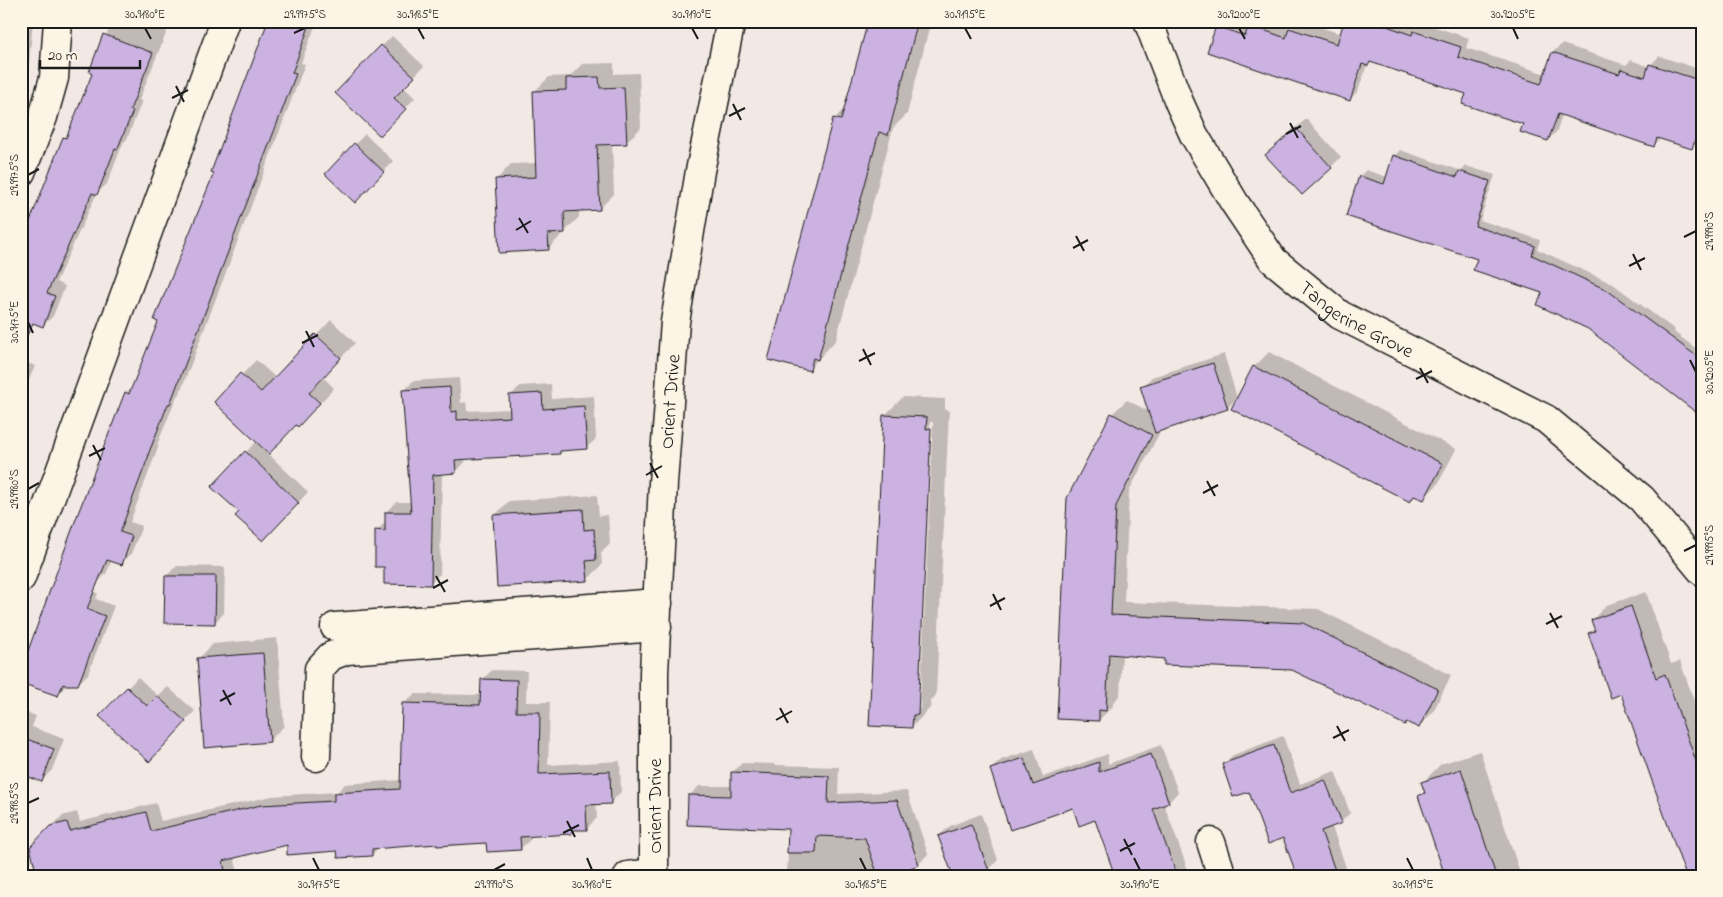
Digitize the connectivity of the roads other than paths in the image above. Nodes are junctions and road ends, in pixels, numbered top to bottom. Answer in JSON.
{"nodes":[{"id":1,"x":58,"y":21,"type":"edge"},
{"id":2,"x":225,"y":21,"type":"edge"},
{"id":3,"x":731,"y":21,"type":"edge"},
{"id":4,"x":1148,"y":21,"type":"edge"},
{"id":5,"x":21,"y":172,"type":"edge"},
{"id":6,"x":1702,"y":571,"type":"edge"},
{"id":7,"x":21,"y":578,"type":"edge"},
{"id":8,"x":658,"y":615,"type":"junction"},
{"id":9,"x":335,"y":627,"type":"dead end"},
{"id":10,"x":316,"y":757,"type":"dead end"},
{"id":11,"x":1211,"y":842,"type":"dead end"},
{"id":12,"x":645,"y":875,"type":"edge"},
{"id":13,"x":1222,"y":876,"type":"edge"}],
"edges":[{"from":1,"to":5,"type":"street"},
{"from":2,"to":7,"type":"street"},
{"from":3,"to":8,"type":"street","name":"Orient Drive"},
{"from":4,"to":6,"type":"street","name":"Tangerine Grove"},
{"from":8,"to":9,"type":"street"},
{"from":8,"to":10,"type":"street"},
{"from":8,"to":12,"type":"street","name":"Orient Drive"},
{"from":11,"to":13,"type":"street"}]}
